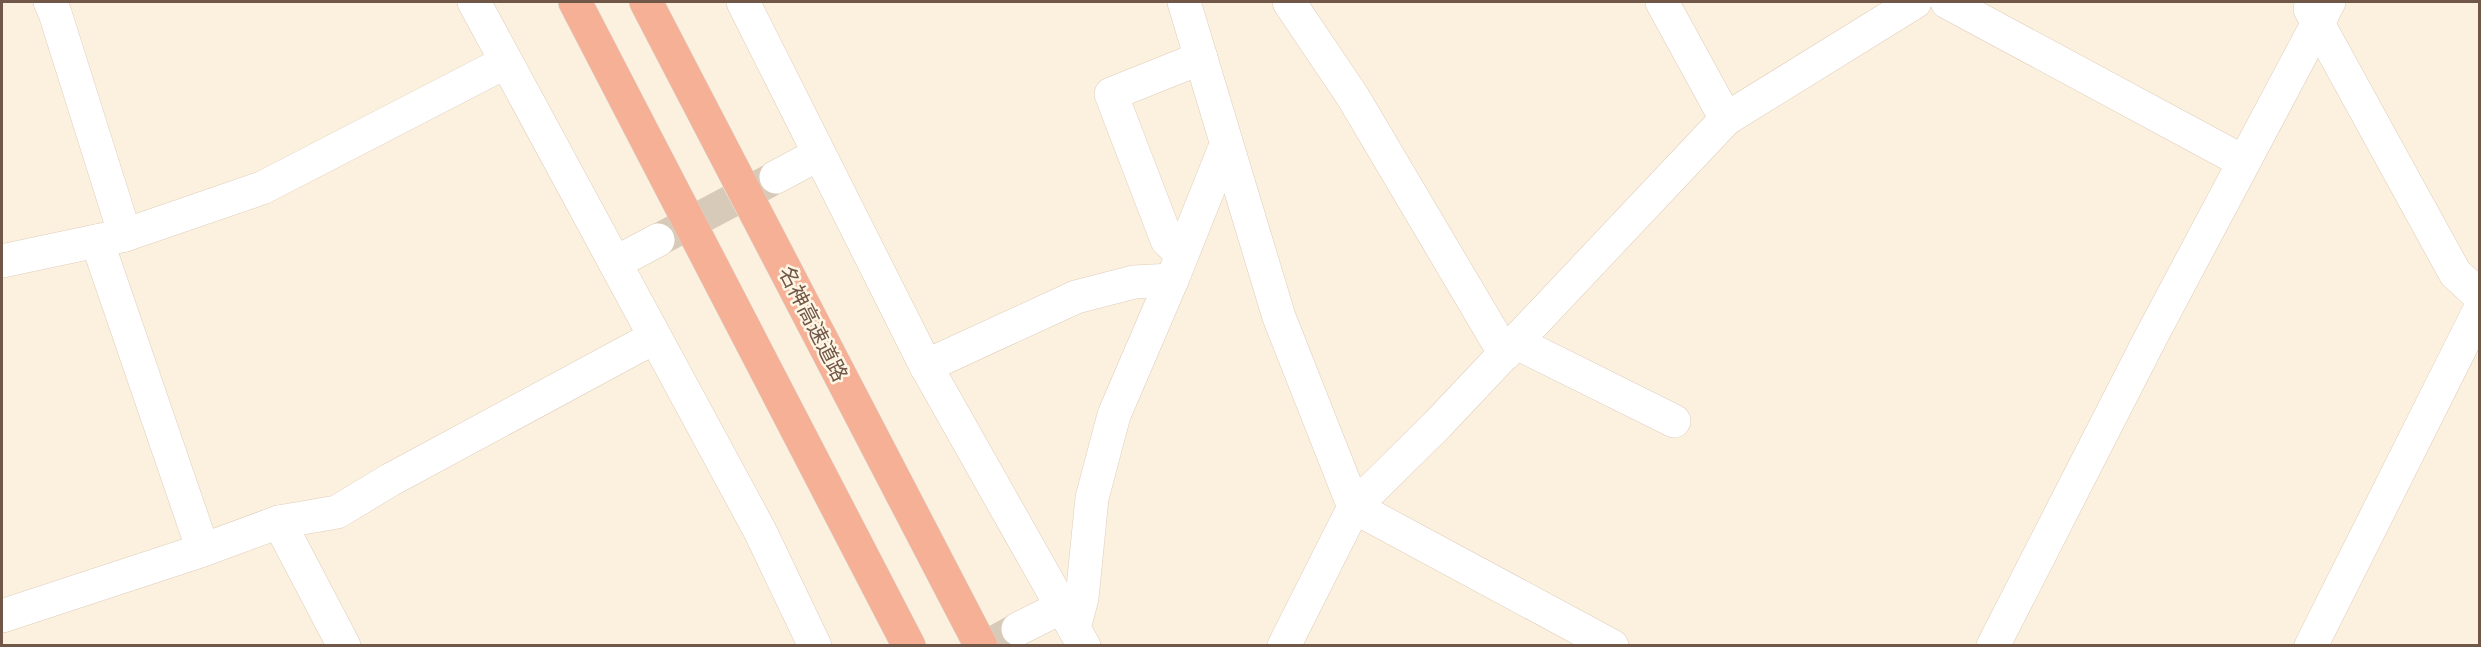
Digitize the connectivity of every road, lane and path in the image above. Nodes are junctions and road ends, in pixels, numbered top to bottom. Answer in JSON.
{"nodes":[{"id":1,"x":50,"y":2,"type":"edge"},
{"id":2,"x":474,"y":2,"type":"edge"},
{"id":3,"x":575,"y":2,"type":"edge"},
{"id":4,"x":646,"y":2,"type":"edge"},
{"id":5,"x":743,"y":2,"type":"edge"},
{"id":6,"x":1184,"y":2,"type":"edge"},
{"id":7,"x":1289,"y":2,"type":"edge"},
{"id":8,"x":1662,"y":2,"type":"edge"},
{"id":9,"x":1915,"y":2,"type":"edge"},
{"id":10,"x":1947,"y":2,"type":"edge"},
{"id":11,"x":2318,"y":9,"type":"edge"},
{"id":12,"x":1201,"y":58,"type":"junction"},
{"id":13,"x":506,"y":62,"type":"junction"},
{"id":14,"x":1726,"y":119,"type":"junction"},
{"id":15,"x":1226,"y":145,"type":"junction"},
{"id":16,"x":819,"y":154,"type":"junction"},
{"id":17,"x":2244,"y":162,"type":"junction"},
{"id":18,"x":776,"y":177,"type":"tunnel mouth"},
{"id":19,"x":111,"y":238,"type":"junction"},
{"id":20,"x":658,"y":240,"type":"tunnel mouth"},
{"id":21,"x":2,"y":261,"type":"edge"},
{"id":22,"x":615,"y":263,"type":"junction"},
{"id":23,"x":1177,"y":267,"type":"junction"},
{"id":24,"x":2480,"y":296,"type":"edge"},
{"id":25,"x":2476,"y":325,"type":"edge"},
{"id":26,"x":655,"y":337,"type":"junction"},
{"id":27,"x":1510,"y":348,"type":"junction"},
{"id":28,"x":926,"y":366,"type":"junction"},
{"id":29,"x":1674,"y":421,"type":"dead end"},
{"id":30,"x":1354,"y":507,"type":"junction"},
{"id":31,"x":279,"y":522,"type":"junction"},
{"id":32,"x":203,"y":550,"type":"junction"},
{"id":33,"x":2,"y":616,"type":"edge"},
{"id":34,"x":1073,"y":627,"type":"edge"},
{"id":35,"x":1018,"y":629,"type":"tunnel mouth"},
{"id":36,"x":344,"y":645,"type":"edge"},
{"id":37,"x":815,"y":645,"type":"edge"},
{"id":38,"x":909,"y":645,"type":"edge"},
{"id":39,"x":981,"y":645,"type":"edge"},
{"id":40,"x":1284,"y":645,"type":"edge"},
{"id":41,"x":1612,"y":645,"type":"edge"},
{"id":42,"x":1993,"y":645,"type":"edge"},
{"id":43,"x":2311,"y":645,"type":"edge"}],
"edges":[{"from":1,"to":19,"type":"street"},
{"from":2,"to":13,"type":"street"},
{"from":3,"to":38,"type":"highway"},
{"from":4,"to":39,"type":"highway","name":"名神高速道路"},
{"from":5,"to":16,"type":"street"},
{"from":6,"to":12,"type":"street"},
{"from":7,"to":27,"type":"street"},
{"from":8,"to":14,"type":"street"},
{"from":9,"to":14,"type":"street"},
{"from":10,"to":17,"type":"street"},
{"from":11,"to":17,"type":"street"},
{"from":11,"to":24,"type":"street"},
{"from":12,"to":15,"type":"street"},
{"from":12,"to":23,"type":"street"},
{"from":13,"to":19,"type":"street"},
{"from":13,"to":22,"type":"street"},
{"from":14,"to":27,"type":"street"},
{"from":15,"to":23,"type":"street"},
{"from":15,"to":30,"type":"street"},
{"from":16,"to":18,"type":"street"},
{"from":16,"to":28,"type":"street"},
{"from":17,"to":42,"type":"street"},
{"from":19,"to":21,"type":"street"},
{"from":19,"to":32,"type":"street"},
{"from":20,"to":22,"type":"street"},
{"from":22,"to":26,"type":"street"},
{"from":23,"to":28,"type":"street"},
{"from":23,"to":34,"type":"street"},
{"from":25,"to":43,"type":"street"},
{"from":26,"to":31,"type":"street"},
{"from":26,"to":37,"type":"street"},
{"from":27,"to":29,"type":"street"},
{"from":27,"to":30,"type":"street"},
{"from":28,"to":34,"type":"street"},
{"from":30,"to":40,"type":"street"},
{"from":30,"to":41,"type":"street"},
{"from":31,"to":32,"type":"street"},
{"from":31,"to":36,"type":"street"},
{"from":32,"to":33,"type":"street"},
{"from":34,"to":35,"type":"street"}]}
